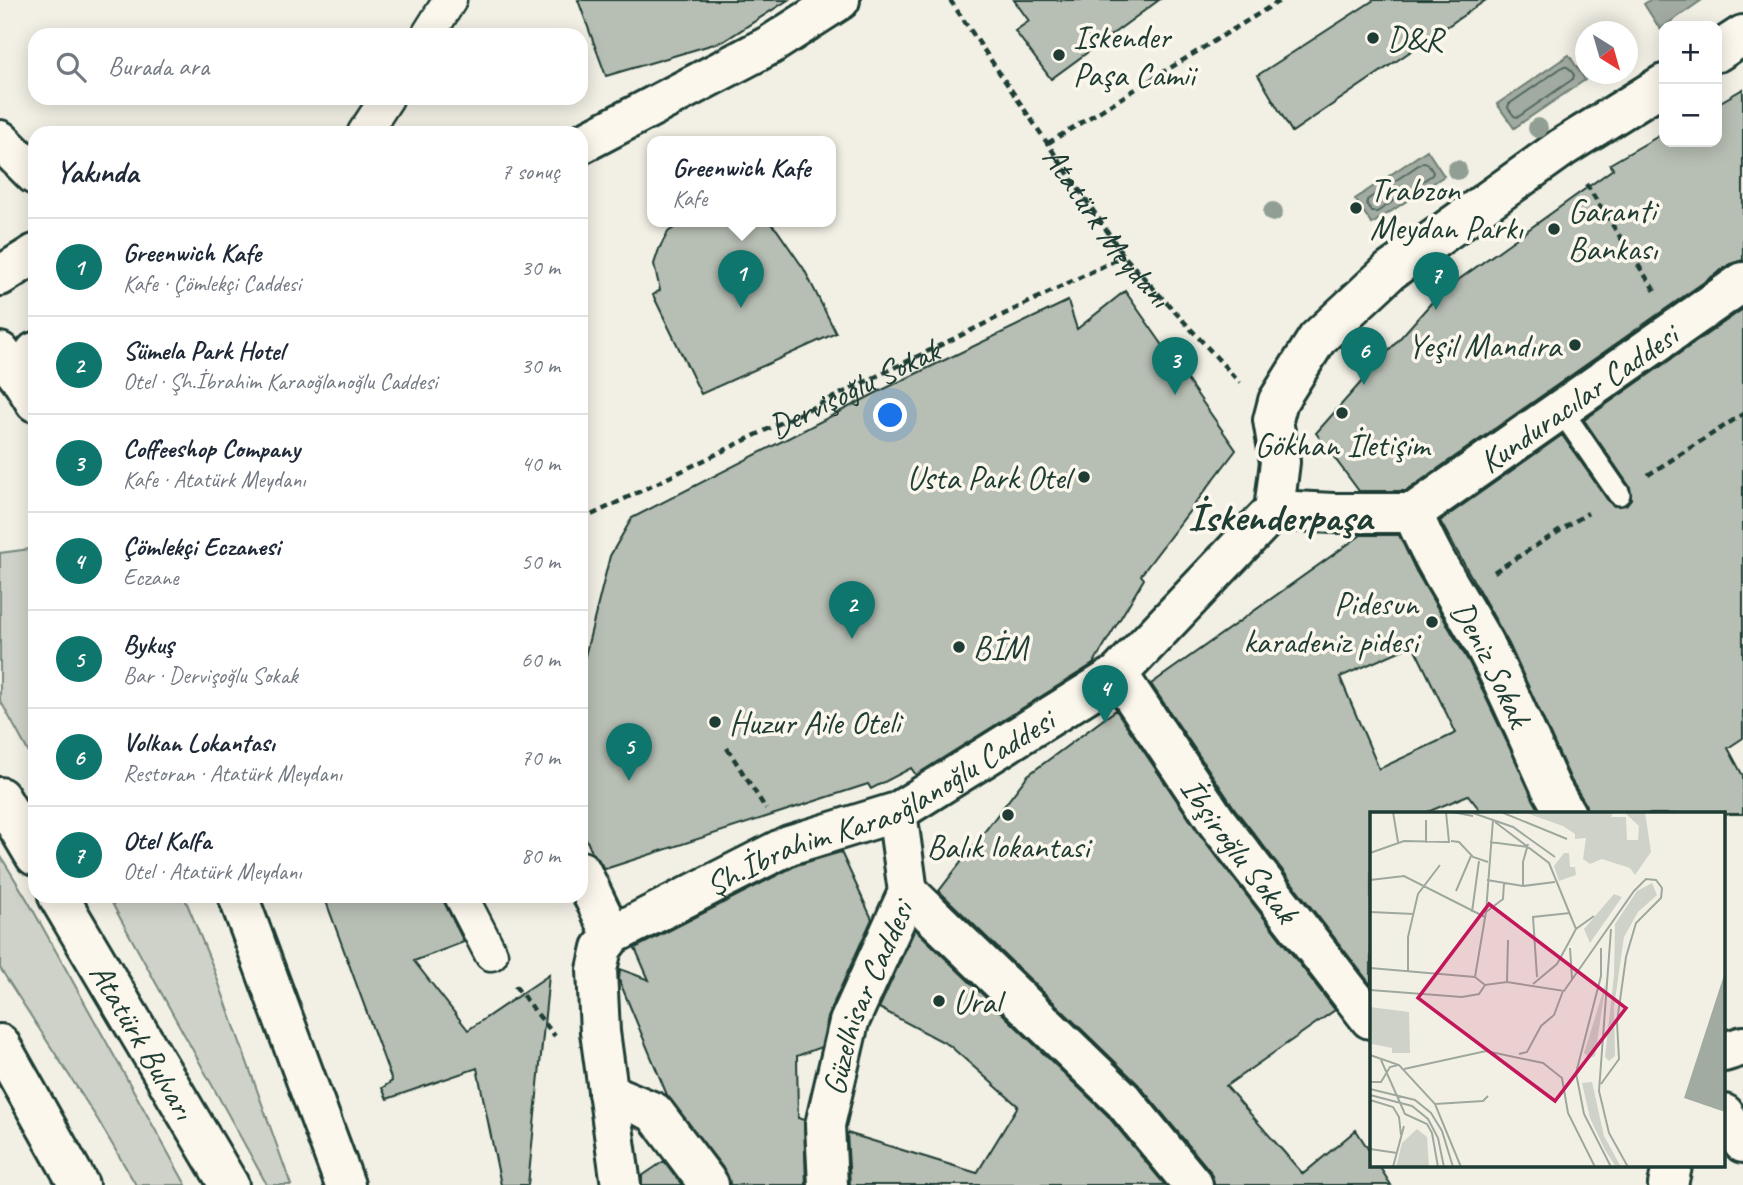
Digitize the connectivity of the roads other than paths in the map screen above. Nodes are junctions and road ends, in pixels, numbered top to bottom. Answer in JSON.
{"nodes":[{"id":1,"x":450,"y":0,"type":"edge"},
{"id":2,"x":840,"y":0,"type":"edge"},
{"id":3,"x":432,"y":28,"type":"edge"},
{"id":4,"x":1743,"y":36,"type":"edge"},
{"id":5,"x":1722,"y":49,"type":"edge"},
{"id":6,"x":1659,"y":87,"type":"edge"},
{"id":7,"x":382,"y":105,"type":"edge"},
{"id":8,"x":369,"y":126,"type":"edge"},
{"id":9,"x":0,"y":139,"type":"edge"},
{"id":10,"x":588,"y":143,"type":"edge"},
{"id":11,"x":28,"y":168,"type":"edge"},
{"id":12,"x":28,"y":258,"type":"edge"},
{"id":13,"x":0,"y":276,"type":"edge"},
{"id":14,"x":1743,"y":282,"type":"edge"},
{"id":15,"x":0,"y":352,"type":"edge"},
{"id":16,"x":28,"y":376,"type":"edge"},
{"id":17,"x":1561,"y":410,"type":"junction"},
{"id":18,"x":1619,"y":494,"type":"dead end"},
{"id":19,"x":1274,"y":510,"type":"junction"},
{"id":20,"x":1413,"y":513,"type":"junction"},
{"id":21,"x":1118,"y":674,"type":"junction"},
{"id":22,"x":0,"y":797,"type":"edge"},
{"id":23,"x":897,"y":812,"type":"junction"},
{"id":24,"x":1565,"y":812,"type":"edge"},
{"id":25,"x":28,"y":844,"type":"edge"},
{"id":26,"x":588,"y":885,"type":"edge"},
{"id":27,"x":908,"y":892,"type":"junction"},
{"id":28,"x":62,"y":903,"type":"edge"},
{"id":29,"x":240,"y":903,"type":"edge"},
{"id":30,"x":465,"y":903,"type":"edge"},
{"id":31,"x":612,"y":935,"type":"junction"},
{"id":32,"x":491,"y":954,"type":"road end"},
{"id":33,"x":1370,"y":1019,"type":"dead end"},
{"id":34,"x":0,"y":1044,"type":"edge"},
{"id":35,"x":1743,"y":1046,"type":"edge"},
{"id":36,"x":1726,"y":1051,"type":"edge"},
{"id":37,"x":608,"y":1093,"type":"junction"},
{"id":38,"x":1726,"y":1117,"type":"edge"},
{"id":39,"x":1743,"y":1143,"type":"edge"},
{"id":40,"x":79,"y":1185,"type":"edge"},
{"id":41,"x":229,"y":1185,"type":"edge"},
{"id":42,"x":345,"y":1185,"type":"edge"},
{"id":43,"x":621,"y":1185,"type":"edge"},
{"id":44,"x":709,"y":1185,"type":"edge"},
{"id":45,"x":828,"y":1185,"type":"edge"},
{"id":46,"x":1193,"y":1185,"type":"edge"}],
"edges":[{"from":1,"to":3,"type":"street"},
{"from":2,"to":10,"type":"main road"},
{"from":4,"to":5,"type":"main road"},
{"from":6,"to":19,"type":"main road"},
{"from":7,"to":8,"type":"street"},
{"from":9,"to":11,"type":"main road"},
{"from":12,"to":13,"type":"main road"},
{"from":14,"to":17,"type":"main road","name":"Kunduracılar Caddesi"},
{"from":15,"to":16,"type":"main road"},
{"from":17,"to":18,"type":"lane"},
{"from":17,"to":20,"type":"main road","name":"Kunduracılar Caddesi"},
{"from":19,"to":20,"type":"main road"},
{"from":19,"to":21,"type":"main road","name":"Şh.İbrahim Karaoğlanoğlu Caddesi"},
{"from":20,"to":24,"type":"main road","name":"Deniz Sokak"},
{"from":21,"to":23,"type":"main road","name":"Şh.İbrahim Karaoğlanoğlu Caddesi"},
{"from":21,"to":33,"type":"main road","name":"İbşiroğlu Sokak"},
{"from":22,"to":25,"type":"main road"},
{"from":23,"to":27,"type":"main road","name":"Güzelhisar Caddesi"},
{"from":23,"to":31,"type":"main road","name":"Şh.İbrahim Karaoğlanoğlu Caddesi"},
{"from":26,"to":31,"type":"main road"},
{"from":27,"to":45,"type":"main road","name":"Güzelhisar Caddesi"},
{"from":27,"to":46,"type":"main road"},
{"from":28,"to":41,"type":"main road","name":"Atatürk Bulvarı"},
{"from":29,"to":42,"type":"main road"},
{"from":30,"to":32,"type":"street"},
{"from":31,"to":37,"type":"main road"},
{"from":34,"to":40,"type":"main road"},
{"from":35,"to":36,"type":"main road"},
{"from":37,"to":43,"type":"main road"},
{"from":37,"to":44,"type":"main road"},
{"from":38,"to":39,"type":"main road"}]}
